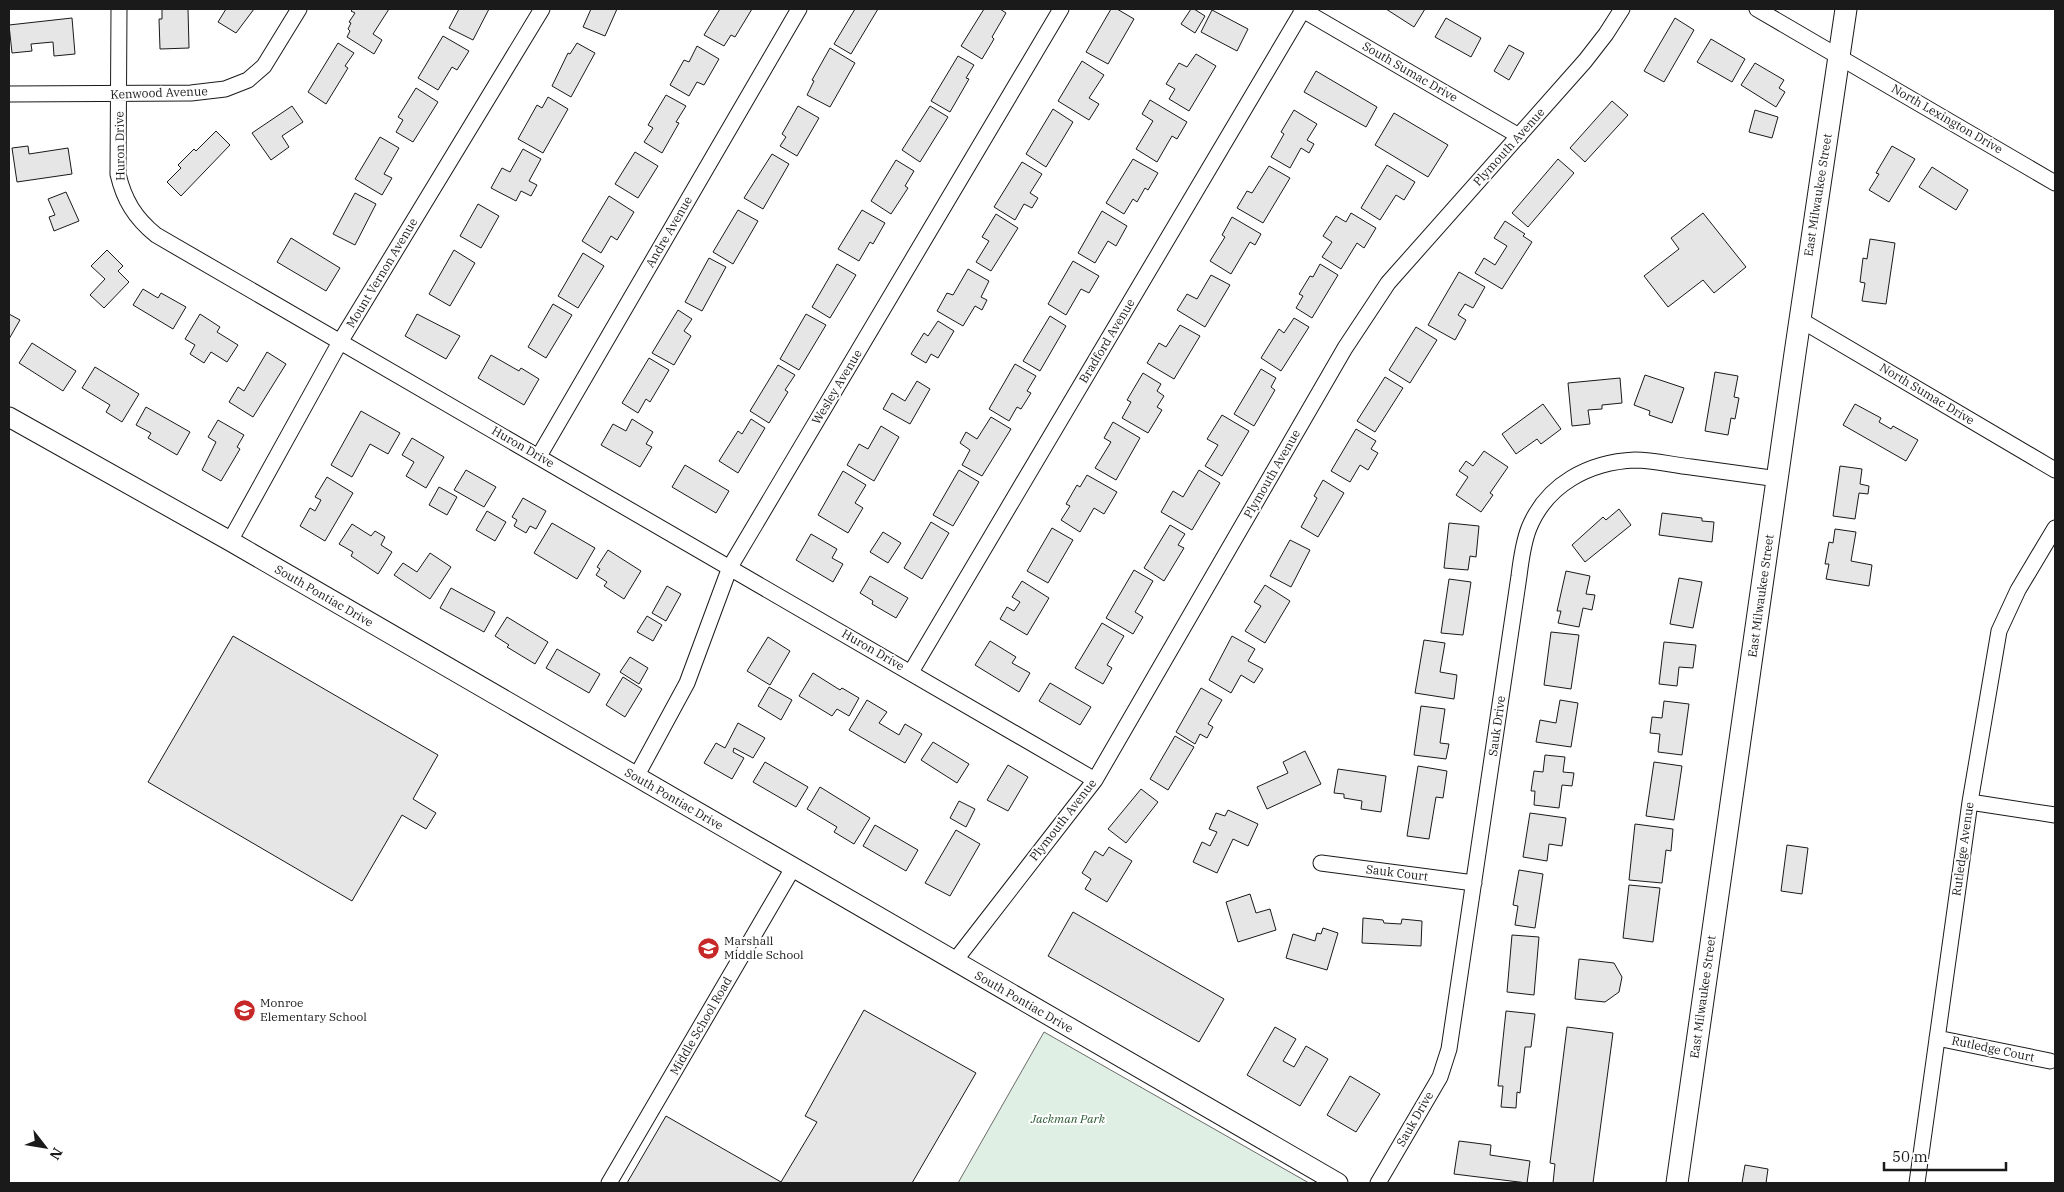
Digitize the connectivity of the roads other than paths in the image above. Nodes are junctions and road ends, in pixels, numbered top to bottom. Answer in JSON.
{"nodes":[{"id":1,"x":119,"y":9,"type":"edge"},
{"id":2,"x":299,"y":9,"type":"edge"},
{"id":3,"x":542,"y":9,"type":"edge"},
{"id":4,"x":799,"y":9,"type":"edge"},
{"id":5,"x":1061,"y":9,"type":"edge"},
{"id":6,"x":1302,"y":9,"type":"edge"},
{"id":7,"x":1622,"y":9,"type":"edge"},
{"id":8,"x":1757,"y":9,"type":"edge"},
{"id":9,"x":1846,"y":9,"type":"edge"},
{"id":10,"x":1839,"y":56,"type":"junction"},
{"id":11,"x":9,"y":94,"type":"edge"},
{"id":12,"x":119,"y":95,"type":"junction"},
{"id":13,"x":1518,"y":136,"type":"junction"},
{"id":14,"x":2055,"y":183,"type":"edge"},
{"id":15,"x":1799,"y":318,"type":"junction"},
{"id":16,"x":340,"y":342,"type":"junction"},
{"id":17,"x":9,"y":417,"type":"edge"},
{"id":18,"x":538,"y":456,"type":"junction"},
{"id":19,"x":2055,"y":470,"type":"edge"},
{"id":20,"x":1778,"y":479,"type":"junction"},
{"id":21,"x":2055,"y":528,"type":"edge"},
{"id":22,"x":230,"y":541,"type":"junction"},
{"id":23,"x":730,"y":567,"type":"junction"},
{"id":24,"x":911,"y":672,"type":"junction"},
{"id":25,"x":636,"y":777,"type":"junction"},
{"id":26,"x":1095,"y":780,"type":"junction"},
{"id":27,"x":1970,"y":802,"type":"junction"},
{"id":28,"x":2055,"y":814,"type":"edge"},
{"id":29,"x":1321,"y":863,"type":"dead end"},
{"id":30,"x":793,"y":868,"type":"junction"},
{"id":31,"x":1474,"y":883,"type":"junction"},
{"id":32,"x":954,"y":962,"type":"junction"},
{"id":33,"x":1937,"y":1038,"type":"junction"},
{"id":34,"x":2050,"y":1061,"type":"dead end"},
{"id":35,"x":608,"y":1183,"type":"edge"},
{"id":36,"x":1338,"y":1183,"type":"edge"},
{"id":37,"x":1378,"y":1183,"type":"edge"},
{"id":38,"x":1677,"y":1183,"type":"edge"},
{"id":39,"x":1917,"y":1183,"type":"edge"}],
"edges":[{"from":1,"to":12,"type":"street","name":"Huron Drive"},
{"from":2,"to":12,"type":"street","name":"Kenwood Avenue"},
{"from":3,"to":16,"type":"street","name":"Mount Vernon Avenue"},
{"from":4,"to":18,"type":"street","name":"Andre Avenue"},
{"from":5,"to":23,"type":"street","name":"Wesley Avenue"},
{"from":6,"to":13,"type":"street","name":"South Sumac Drive"},
{"from":6,"to":24,"type":"street","name":"Bradford Avenue"},
{"from":7,"to":13,"type":"street","name":"Plymouth Avenue"},
{"from":8,"to":10,"type":"street","name":"North Lexington Drive"},
{"from":9,"to":10,"type":"main road","name":"East Milwaukee Street"},
{"from":10,"to":14,"type":"street","name":"North Lexington Drive"},
{"from":10,"to":15,"type":"main road","name":"East Milwaukee Street"},
{"from":11,"to":12,"type":"street","name":"Kenwood Avenue"},
{"from":12,"to":16,"type":"street","name":"Huron Drive"},
{"from":13,"to":26,"type":"street","name":"Plymouth Avenue"},
{"from":15,"to":19,"type":"street","name":"North Sumac Drive"},
{"from":15,"to":20,"type":"main road","name":"East Milwaukee Street"},
{"from":16,"to":18,"type":"street","name":"Huron Drive"},
{"from":16,"to":22,"type":"street","name":"Mount Vernon Avenue"},
{"from":17,"to":22,"type":"street","name":"South Pontiac Drive"},
{"from":18,"to":23,"type":"street","name":"Huron Drive"},
{"from":20,"to":31,"type":"street","name":"Sauk Drive"},
{"from":20,"to":38,"type":"main road","name":"East Milwaukee Street"},
{"from":21,"to":27,"type":"street","name":"Rutledge Avenue"},
{"from":22,"to":25,"type":"street","name":"South Pontiac Drive"},
{"from":23,"to":24,"type":"street","name":"Huron Drive"},
{"from":23,"to":25,"type":"street","name":"Wesley Avenue"},
{"from":24,"to":26,"type":"street","name":"Huron Drive"},
{"from":25,"to":30,"type":"street","name":"South Pontiac Drive"},
{"from":26,"to":32,"type":"street","name":"Plymouth Avenue"},
{"from":27,"to":28,"type":"street"},
{"from":27,"to":33,"type":"street","name":"Rutledge Avenue"},
{"from":29,"to":31,"type":"street","name":"Sauk Court"},
{"from":30,"to":32,"type":"street","name":"South Pontiac Drive"},
{"from":30,"to":35,"type":"street","name":"Middle School Road"},
{"from":31,"to":37,"type":"street","name":"Sauk Drive"},
{"from":32,"to":36,"type":"street","name":"South Pontiac Drive"},
{"from":33,"to":34,"type":"street","name":"Rutledge Court"},
{"from":33,"to":39,"type":"street","name":"Rutledge Avenue"}]}
